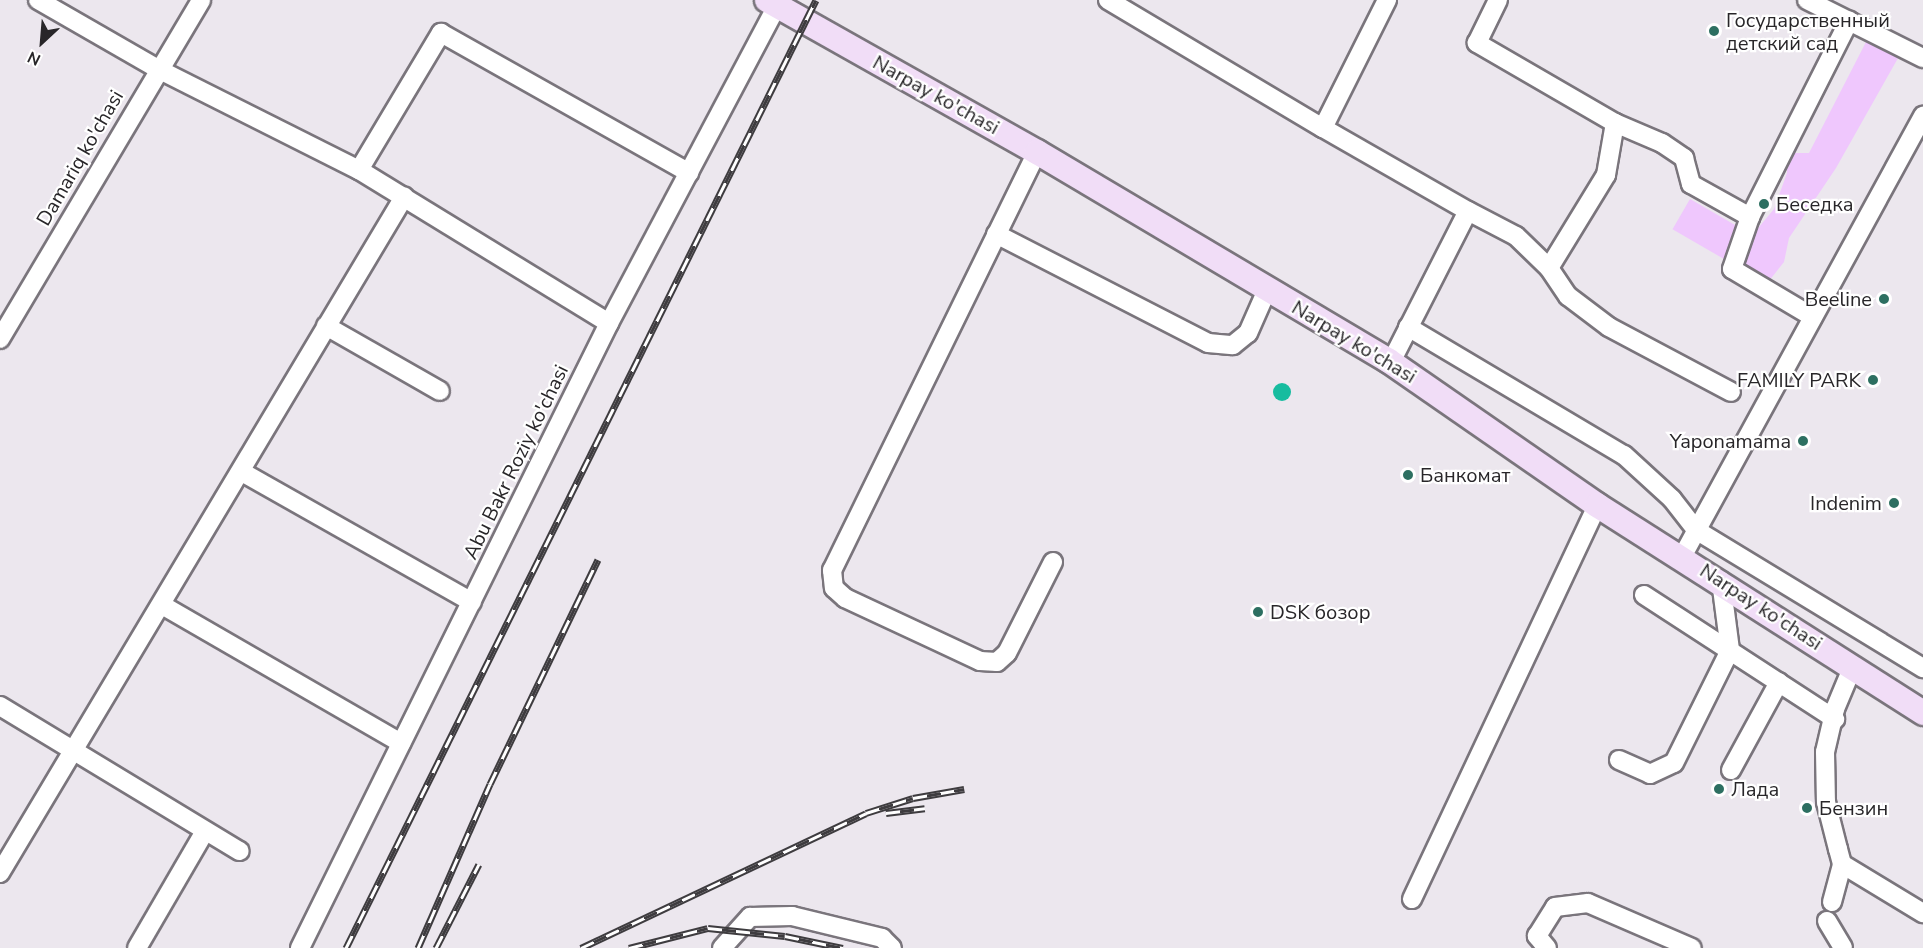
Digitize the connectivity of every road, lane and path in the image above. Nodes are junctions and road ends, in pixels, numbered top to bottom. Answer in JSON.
{"nodes":[{"id":1,"x":38,"y":0,"type":"edge"},
{"id":2,"x":201,"y":0,"type":"edge"},
{"id":3,"x":1108,"y":0,"type":"edge"},
{"id":4,"x":1387,"y":0,"type":"edge"},
{"id":5,"x":1498,"y":0,"type":"edge"},
{"id":6,"x":1807,"y":0,"type":"edge"},
{"id":7,"x":775,"y":2,"type":"edge"},
{"id":8,"x":1849,"y":21,"type":"junction"},
{"id":9,"x":1923,"y":58,"type":"edge"},
{"id":10,"x":158,"y":69,"type":"junction"},
{"id":11,"x":1923,"y":116,"type":"edge"},
{"id":12,"x":1615,"y":123,"type":"junction"},
{"id":13,"x":1323,"y":128,"type":"junction"},
{"id":14,"x":1037,"y":152,"type":"junction"},
{"id":15,"x":359,"y":170,"type":"junction"},
{"id":16,"x":689,"y":173,"type":"junction"},
{"id":17,"x":404,"y":196,"type":"junction"},
{"id":18,"x":1468,"y":211,"type":"junction"},
{"id":19,"x":1750,"y":217,"type":"junction"},
{"id":20,"x":996,"y":234,"type":"junction"},
{"id":21,"x":1549,"y":267,"type":"junction"},
{"id":22,"x":1267,"y":290,"type":"junction"},
{"id":23,"x":1813,"y":317,"type":"junction"},
{"id":24,"x":609,"y":323,"type":"junction"},
{"id":25,"x":326,"y":326,"type":"junction"},
{"id":26,"x":1408,"y":327,"type":"junction"},
{"id":27,"x":0,"y":339,"type":"edge"},
{"id":28,"x":1391,"y":362,"type":"junction"},
{"id":29,"x":440,"y":390,"type":"dead end"},
{"id":30,"x":1731,"y":392,"type":"dead end"},
{"id":31,"x":242,"y":472,"type":"junction"},
{"id":32,"x":1597,"y":505,"type":"junction"},
{"id":33,"x":1696,"y":530,"type":"junction"},
{"id":34,"x":1682,"y":556,"type":"junction"},
{"id":35,"x":1053,"y":562,"type":"dead end"},
{"id":36,"x":1721,"y":581,"type":"junction"},
{"id":37,"x":1644,"y":594,"type":"dead end"},
{"id":38,"x":472,"y":602,"type":"junction"},
{"id":39,"x":162,"y":605,"type":"junction"},
{"id":40,"x":1730,"y":650,"type":"junction"},
{"id":41,"x":1853,"y":666,"type":"junction"},
{"id":42,"x":1923,"y":668,"type":"edge"},
{"id":43,"x":1779,"y":682,"type":"junction"},
{"id":44,"x":0,"y":706,"type":"edge"},
{"id":45,"x":1923,"y":713,"type":"edge"},
{"id":46,"x":1835,"y":719,"type":"junction"},
{"id":47,"x":401,"y":743,"type":"junction"},
{"id":48,"x":75,"y":750,"type":"junction"},
{"id":49,"x":1619,"y":760,"type":"dead end"},
{"id":50,"x":1731,"y":770,"type":"dead end"},
{"id":51,"x":205,"y":831,"type":"junction"},
{"id":52,"x":239,"y":851,"type":"dead end"},
{"id":53,"x":1842,"y":864,"type":"junction"},
{"id":54,"x":0,"y":873,"type":"edge"},
{"id":55,"x":1412,"y":899,"type":"dead end"},
{"id":56,"x":1832,"y":902,"type":"dead end"},
{"id":57,"x":1923,"y":913,"type":"edge"},
{"id":58,"x":1827,"y":921,"type":"dead end"},
{"id":59,"x":1668,"y":943,"type":"edge"},
{"id":60,"x":137,"y":948,"type":"edge"},
{"id":61,"x":300,"y":948,"type":"edge"},
{"id":62,"x":722,"y":948,"type":"edge"},
{"id":63,"x":892,"y":948,"type":"edge"},
{"id":64,"x":1547,"y":948,"type":"edge"},
{"id":65,"x":1692,"y":948,"type":"edge"},
{"id":66,"x":1843,"y":948,"type":"edge"}],
"edges":[{"from":1,"to":10,"type":"street"},
{"from":2,"to":10,"type":"street","name":"Damariq ko'chasi"},
{"from":3,"to":13,"type":"street"},
{"from":4,"to":13,"type":"street"},
{"from":5,"to":12,"type":"street"},
{"from":6,"to":8,"type":"street"},
{"from":7,"to":14,"type":"main road","name":"Narpay ko'chasi"},
{"from":7,"to":16,"type":"street","name":"Abu Bakr Roziy ko'chasi"},
{"from":8,"to":9,"type":"street"},
{"from":8,"to":19,"type":"street"},
{"from":10,"to":15,"type":"street"},
{"from":10,"to":27,"type":"street","name":"Damariq ko'chasi"},
{"from":11,"to":23,"type":"street"},
{"from":12,"to":19,"type":"street"},
{"from":12,"to":21,"type":"street"},
{"from":13,"to":18,"type":"street"},
{"from":14,"to":20,"type":"street"},
{"from":14,"to":22,"type":"main road","name":"Narpay ko'chasi"},
{"from":15,"to":16,"type":"street"},
{"from":15,"to":17,"type":"street"},
{"from":16,"to":24,"type":"street","name":"Abu Bakr Roziy ko'chasi"},
{"from":17,"to":24,"type":"street"},
{"from":17,"to":25,"type":"street"},
{"from":18,"to":21,"type":"street"},
{"from":18,"to":26,"type":"street"},
{"from":19,"to":23,"type":"street"},
{"from":20,"to":22,"type":"street"},
{"from":20,"to":35,"type":"street"},
{"from":21,"to":30,"type":"street"},
{"from":22,"to":28,"type":"main road","name":"Narpay ko'chasi"},
{"from":23,"to":33,"type":"street"},
{"from":24,"to":38,"type":"street","name":"Abu Bakr Roziy ko'chasi"},
{"from":25,"to":29,"type":"street"},
{"from":25,"to":31,"type":"street"},
{"from":26,"to":28,"type":"street"},
{"from":26,"to":33,"type":"street"},
{"from":28,"to":32,"type":"main road","name":"Narpay ko'chasi"},
{"from":31,"to":38,"type":"street"},
{"from":31,"to":39,"type":"street"},
{"from":32,"to":34,"type":"main road","name":"Narpay ko'chasi"},
{"from":32,"to":55,"type":"street"},
{"from":33,"to":34,"type":"street"},
{"from":33,"to":42,"type":"street"},
{"from":34,"to":36,"type":"main road","name":"Narpay ko'chasi"},
{"from":36,"to":40,"type":"street"},
{"from":36,"to":41,"type":"main road","name":"Narpay ko'chasi"},
{"from":37,"to":40,"type":"street"},
{"from":38,"to":47,"type":"street","name":"Abu Bakr Roziy ko'chasi"},
{"from":39,"to":47,"type":"street"},
{"from":39,"to":48,"type":"street"},
{"from":40,"to":43,"type":"street"},
{"from":40,"to":49,"type":"street"},
{"from":41,"to":45,"type":"main road","name":"Narpay ko'chasi"},
{"from":41,"to":46,"type":"street"},
{"from":43,"to":46,"type":"street"},
{"from":43,"to":50,"type":"street"},
{"from":44,"to":48,"type":"street"},
{"from":46,"to":53,"type":"street"},
{"from":47,"to":61,"type":"street","name":"Abu Bakr Roziy ko'chasi"},
{"from":48,"to":51,"type":"street"},
{"from":48,"to":54,"type":"street"},
{"from":51,"to":52,"type":"street"},
{"from":51,"to":60,"type":"street"},
{"from":53,"to":56,"type":"street"},
{"from":53,"to":57,"type":"street"},
{"from":58,"to":66,"type":"street"},
{"from":59,"to":64,"type":"street"},
{"from":59,"to":65,"type":"street"},
{"from":62,"to":63,"type":"street"}]}
